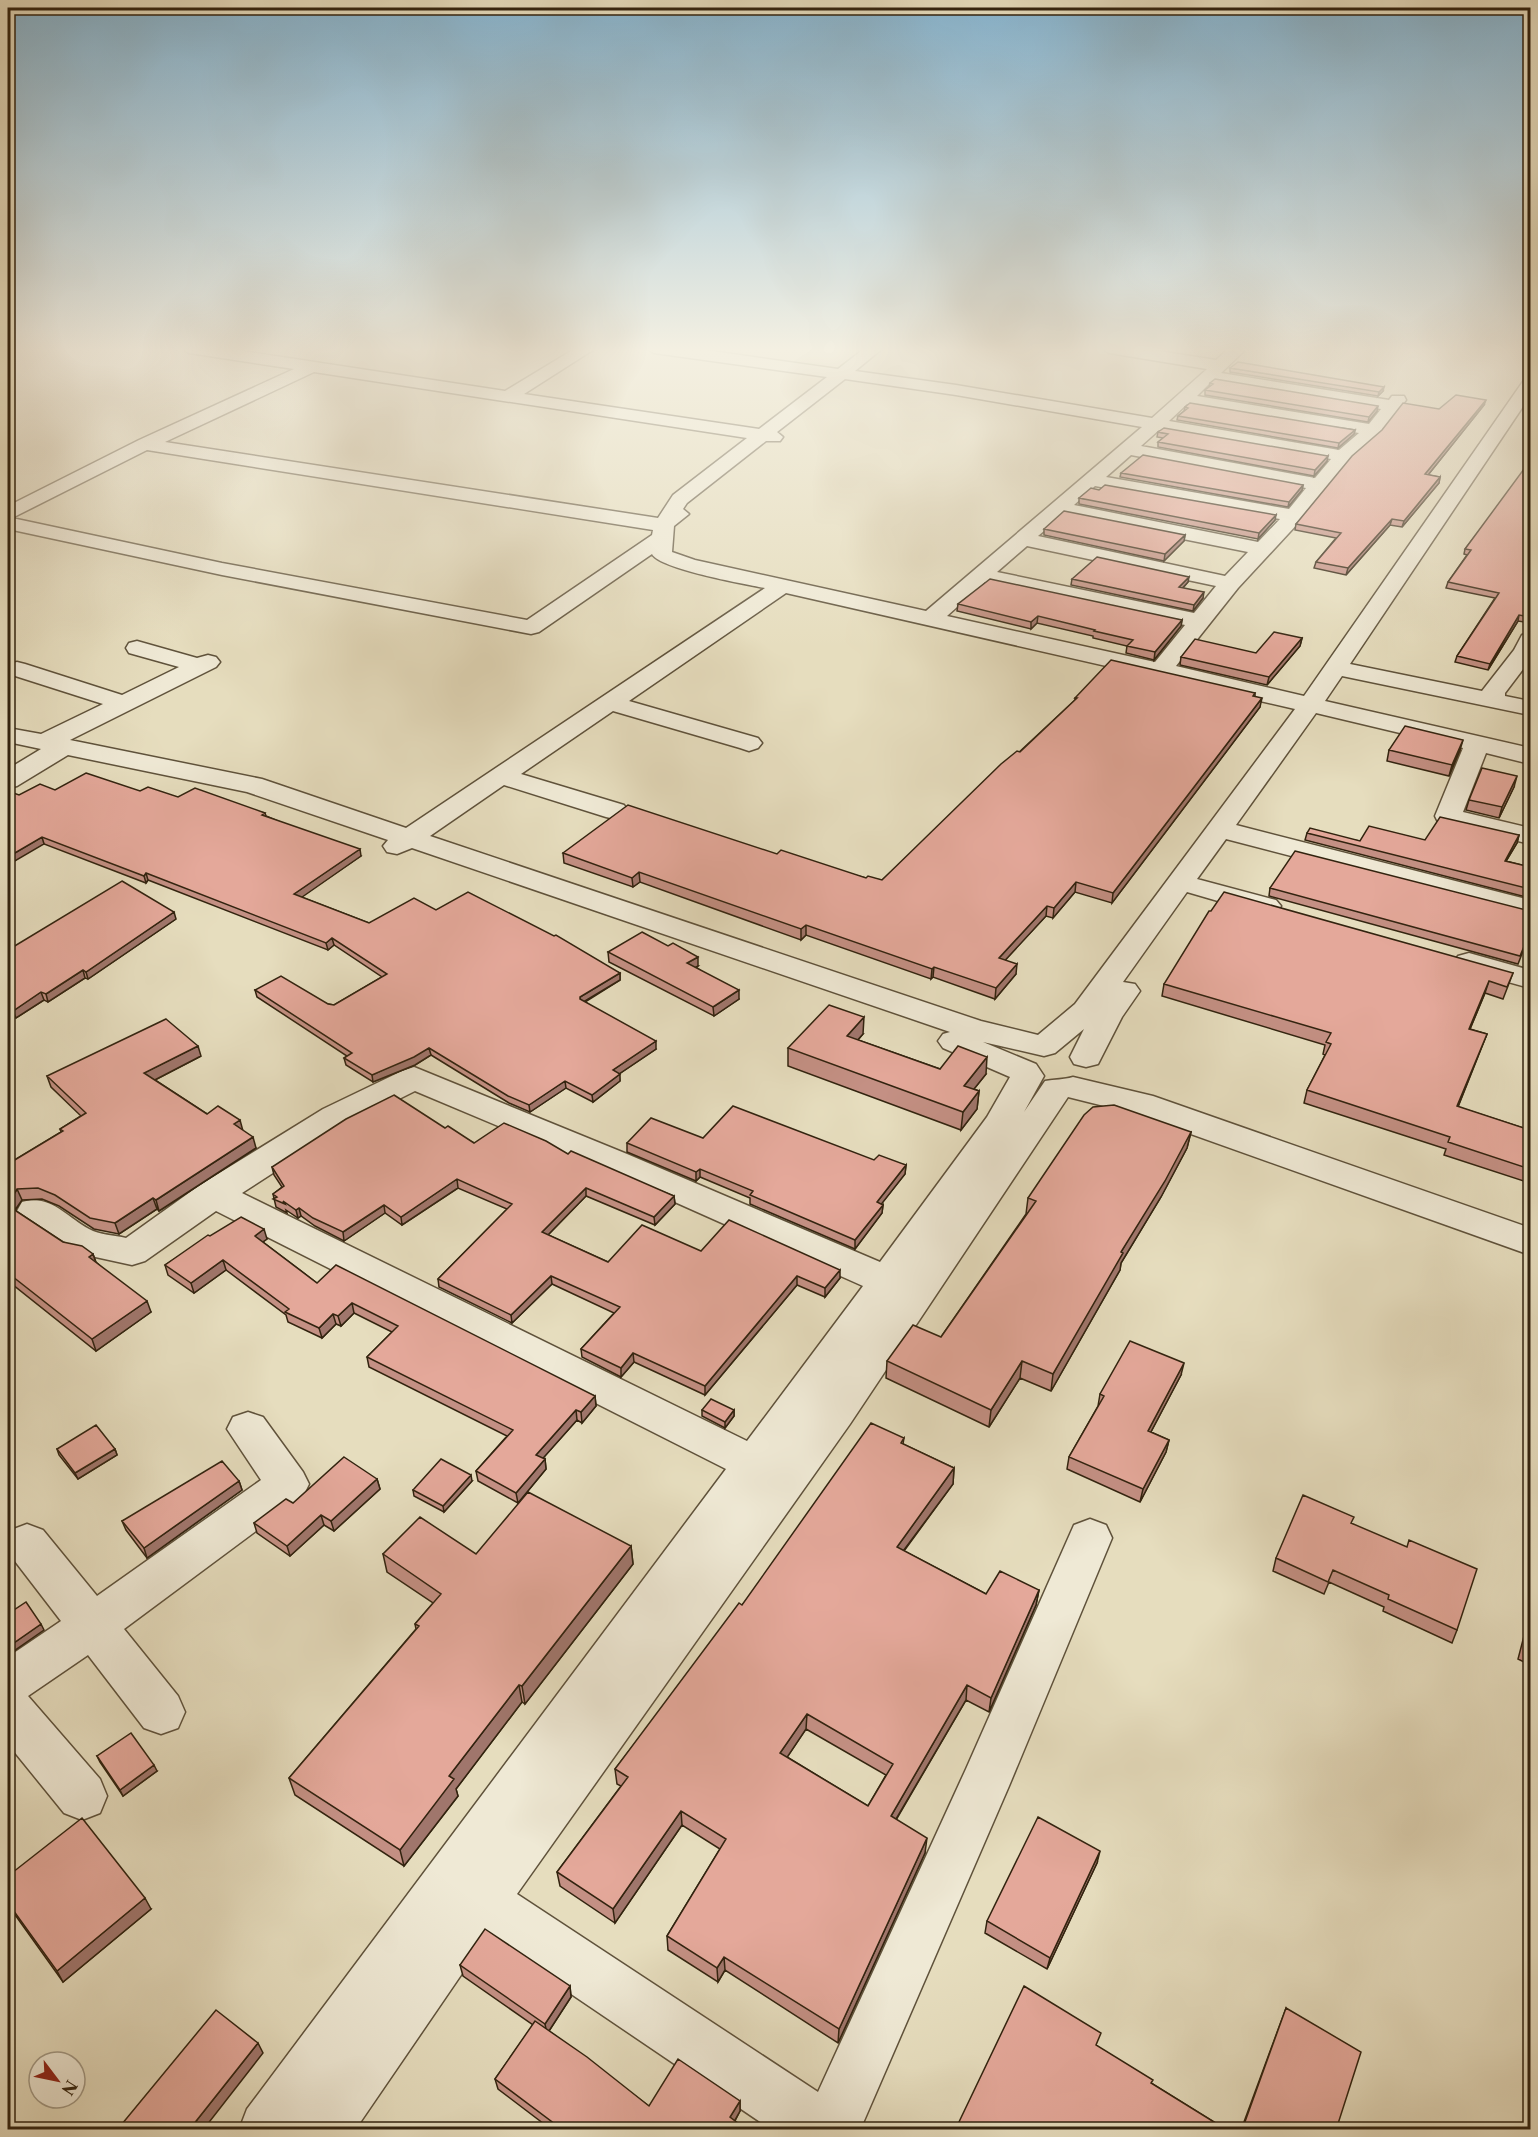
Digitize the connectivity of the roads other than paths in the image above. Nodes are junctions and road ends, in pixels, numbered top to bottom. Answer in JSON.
{"nodes":[{"id":1,"x":138,"y":448,"type":"edge"},
{"id":2,"x":167,"y":448,"type":"edge"},
{"id":3,"x":755,"y":448,"type":"edge"},
{"id":4,"x":1296,"y":448,"type":"edge"},
{"id":5,"x":1353,"y":448,"type":"edge"},
{"id":6,"x":1488,"y":448,"type":"edge"},
{"id":7,"x":1499,"y":448,"type":"edge"},
{"id":8,"x":1127,"y":449,"type":"joint"},
{"id":9,"x":1343,"y":456,"type":"junction"},
{"id":10,"x":1091,"y":480,"type":"junction"},
{"id":11,"x":1319,"y":485,"type":"junction"},
{"id":12,"x":1059,"y":508,"type":"junction"},
{"id":13,"x":8,"y":513,"type":"edge"},
{"id":14,"x":1294,"y":516,"type":"junction"},
{"id":15,"x":8,"y":523,"type":"edge"},
{"id":16,"x":661,"y":532,"type":"junction"},
{"id":17,"x":1022,"y":539,"type":"junction"},
{"id":18,"x":1262,"y":549,"type":"junction"},
{"id":19,"x":980,"y":575,"type":"junction"},
{"id":20,"x":1230,"y":583,"type":"junction"},
{"id":21,"x":784,"y":585,"type":"junction"},
{"id":22,"x":931,"y":618,"type":"junction"},
{"id":23,"x":1200,"y":621,"type":"junction"},
{"id":24,"x":137,"y":648,"type":"dead end"},
{"id":25,"x":1529,"y":648,"type":"edge"},
{"id":26,"x":11,"y":668,"type":"edge"},
{"id":27,"x":1161,"y":670,"type":"junction"},
{"id":28,"x":1350,"y":671,"type":"junction"},
{"id":29,"x":1494,"y":701,"type":"junction"},
{"id":30,"x":123,"y":703,"type":"junction"},
{"id":31,"x":610,"y":703,"type":"junction"},
{"id":32,"x":1317,"y":707,"type":"junction"},
{"id":33,"x":1530,"y":708,"type":"edge"},
{"id":34,"x":8,"y":735,"type":"edge"},
{"id":35,"x":748,"y":743,"type":"dead end"},
{"id":36,"x":1477,"y":744,"type":"junction"},
{"id":37,"x":8,"y":747,"type":"edge"},
{"id":38,"x":54,"y":748,"type":"junction"},
{"id":39,"x":1530,"y":756,"type":"edge"},
{"id":40,"x":501,"y":776,"type":"junction"},
{"id":41,"x":8,"y":780,"type":"edge"},
{"id":42,"x":615,"y":811,"type":"edge"},
{"id":43,"x":1236,"y":833,"type":"junction"},
{"id":44,"x":1530,"y":836,"type":"edge"},
{"id":45,"x":401,"y":843,"type":"junction"},
{"id":46,"x":1198,"y":887,"type":"junction"},
{"id":47,"x":1530,"y":909,"type":"edge"},
{"id":48,"x":1290,"y":912,"type":"edge"},
{"id":49,"x":1439,"y":954,"type":"edge"},
{"id":50,"x":1530,"y":979,"type":"edge"},
{"id":51,"x":1058,"y":1070,"type":"junction"},
{"id":52,"x":213,"y":1194,"type":"junction"},
{"id":53,"x":35,"y":1211,"type":"dead end"},
{"id":54,"x":1530,"y":1224,"type":"edge"},
{"id":55,"x":1530,"y":1242,"type":"edge"},
{"id":56,"x":887,"y":1281,"type":"junction"},
{"id":57,"x":248,"y":1429,"type":"dead end"},
{"id":58,"x":755,"y":1464,"type":"junction"},
{"id":59,"x":1090,"y":1538,"type":"dead end"},
{"id":60,"x":27,"y":1543,"type":"dead end"},
{"id":61,"x":92,"y":1626,"type":"junction"},
{"id":62,"x":8,"y":1683,"type":"edge"},
{"id":63,"x":8,"y":1708,"type":"edge"},
{"id":64,"x":161,"y":1712,"type":"dead end"},
{"id":65,"x":82,"y":1796,"type":"dead end"},
{"id":66,"x":480,"y":1901,"type":"junction"},
{"id":67,"x":268,"y":2130,"type":"edge"},
{"id":68,"x":320,"y":2130,"type":"edge"},
{"id":69,"x":824,"y":2130,"type":"edge"},
{"id":70,"x":830,"y":2130,"type":"edge"}],
"edges":[{"from":1,"to":13,"type":"street"},
{"from":2,"to":16,"type":"street"},
{"from":3,"to":16,"type":"street"},
{"from":4,"to":9,"type":"street"},
{"from":5,"to":9,"type":"street"},
{"from":6,"to":32,"type":"street"},
{"from":7,"to":28,"type":"street"},
{"from":8,"to":10,"type":"street"},
{"from":8,"to":11,"type":"street"},
{"from":9,"to":11,"type":"street"},
{"from":10,"to":12,"type":"street"},
{"from":10,"to":14,"type":"street"},
{"from":11,"to":14,"type":"street"},
{"from":12,"to":17,"type":"street"},
{"from":12,"to":18,"type":"street"},
{"from":14,"to":18,"type":"street"},
{"from":15,"to":16,"type":"street"},
{"from":16,"to":21,"type":"street"},
{"from":17,"to":19,"type":"street"},
{"from":17,"to":20,"type":"street"},
{"from":18,"to":20,"type":"street"},
{"from":19,"to":22,"type":"street"},
{"from":19,"to":23,"type":"street"},
{"from":20,"to":23,"type":"street"},
{"from":21,"to":22,"type":"street"},
{"from":21,"to":31,"type":"street"},
{"from":22,"to":27,"type":"street"},
{"from":23,"to":27,"type":"street"},
{"from":24,"to":30,"type":"street"},
{"from":25,"to":29,"type":"street"},
{"from":26,"to":30,"type":"street"},
{"from":27,"to":32,"type":"street"},
{"from":28,"to":29,"type":"street"},
{"from":28,"to":32,"type":"street"},
{"from":29,"to":33,"type":"street"},
{"from":30,"to":38,"type":"street"},
{"from":31,"to":35,"type":"street"},
{"from":31,"to":40,"type":"street"},
{"from":32,"to":36,"type":"street"},
{"from":32,"to":43,"type":"street"},
{"from":32,"to":51,"type":"street"},
{"from":34,"to":38,"type":"street"},
{"from":36,"to":39,"type":"street"},
{"from":36,"to":44,"type":"street"},
{"from":37,"to":38,"type":"street"},
{"from":38,"to":41,"type":"street"},
{"from":38,"to":45,"type":"street"},
{"from":40,"to":42,"type":"street"},
{"from":40,"to":45,"type":"street"},
{"from":43,"to":46,"type":"street"},
{"from":43,"to":47,"type":"street"},
{"from":45,"to":51,"type":"street"},
{"from":46,"to":48,"type":"street"},
{"from":46,"to":51,"type":"street"},
{"from":49,"to":50,"type":"street"},
{"from":51,"to":54,"type":"street"},
{"from":51,"to":55,"type":"street"},
{"from":51,"to":56,"type":"street"},
{"from":51,"to":66,"type":"street"},
{"from":52,"to":53,"type":"street"},
{"from":52,"to":56,"type":"street"},
{"from":52,"to":58,"type":"street"},
{"from":56,"to":58,"type":"street"},
{"from":57,"to":61,"type":"street"},
{"from":58,"to":67,"type":"street"},
{"from":59,"to":70,"type":"street"},
{"from":60,"to":61,"type":"street"},
{"from":61,"to":62,"type":"street"},
{"from":61,"to":64,"type":"street"},
{"from":63,"to":65,"type":"street"},
{"from":66,"to":68,"type":"street"},
{"from":66,"to":69,"type":"street"}]}
